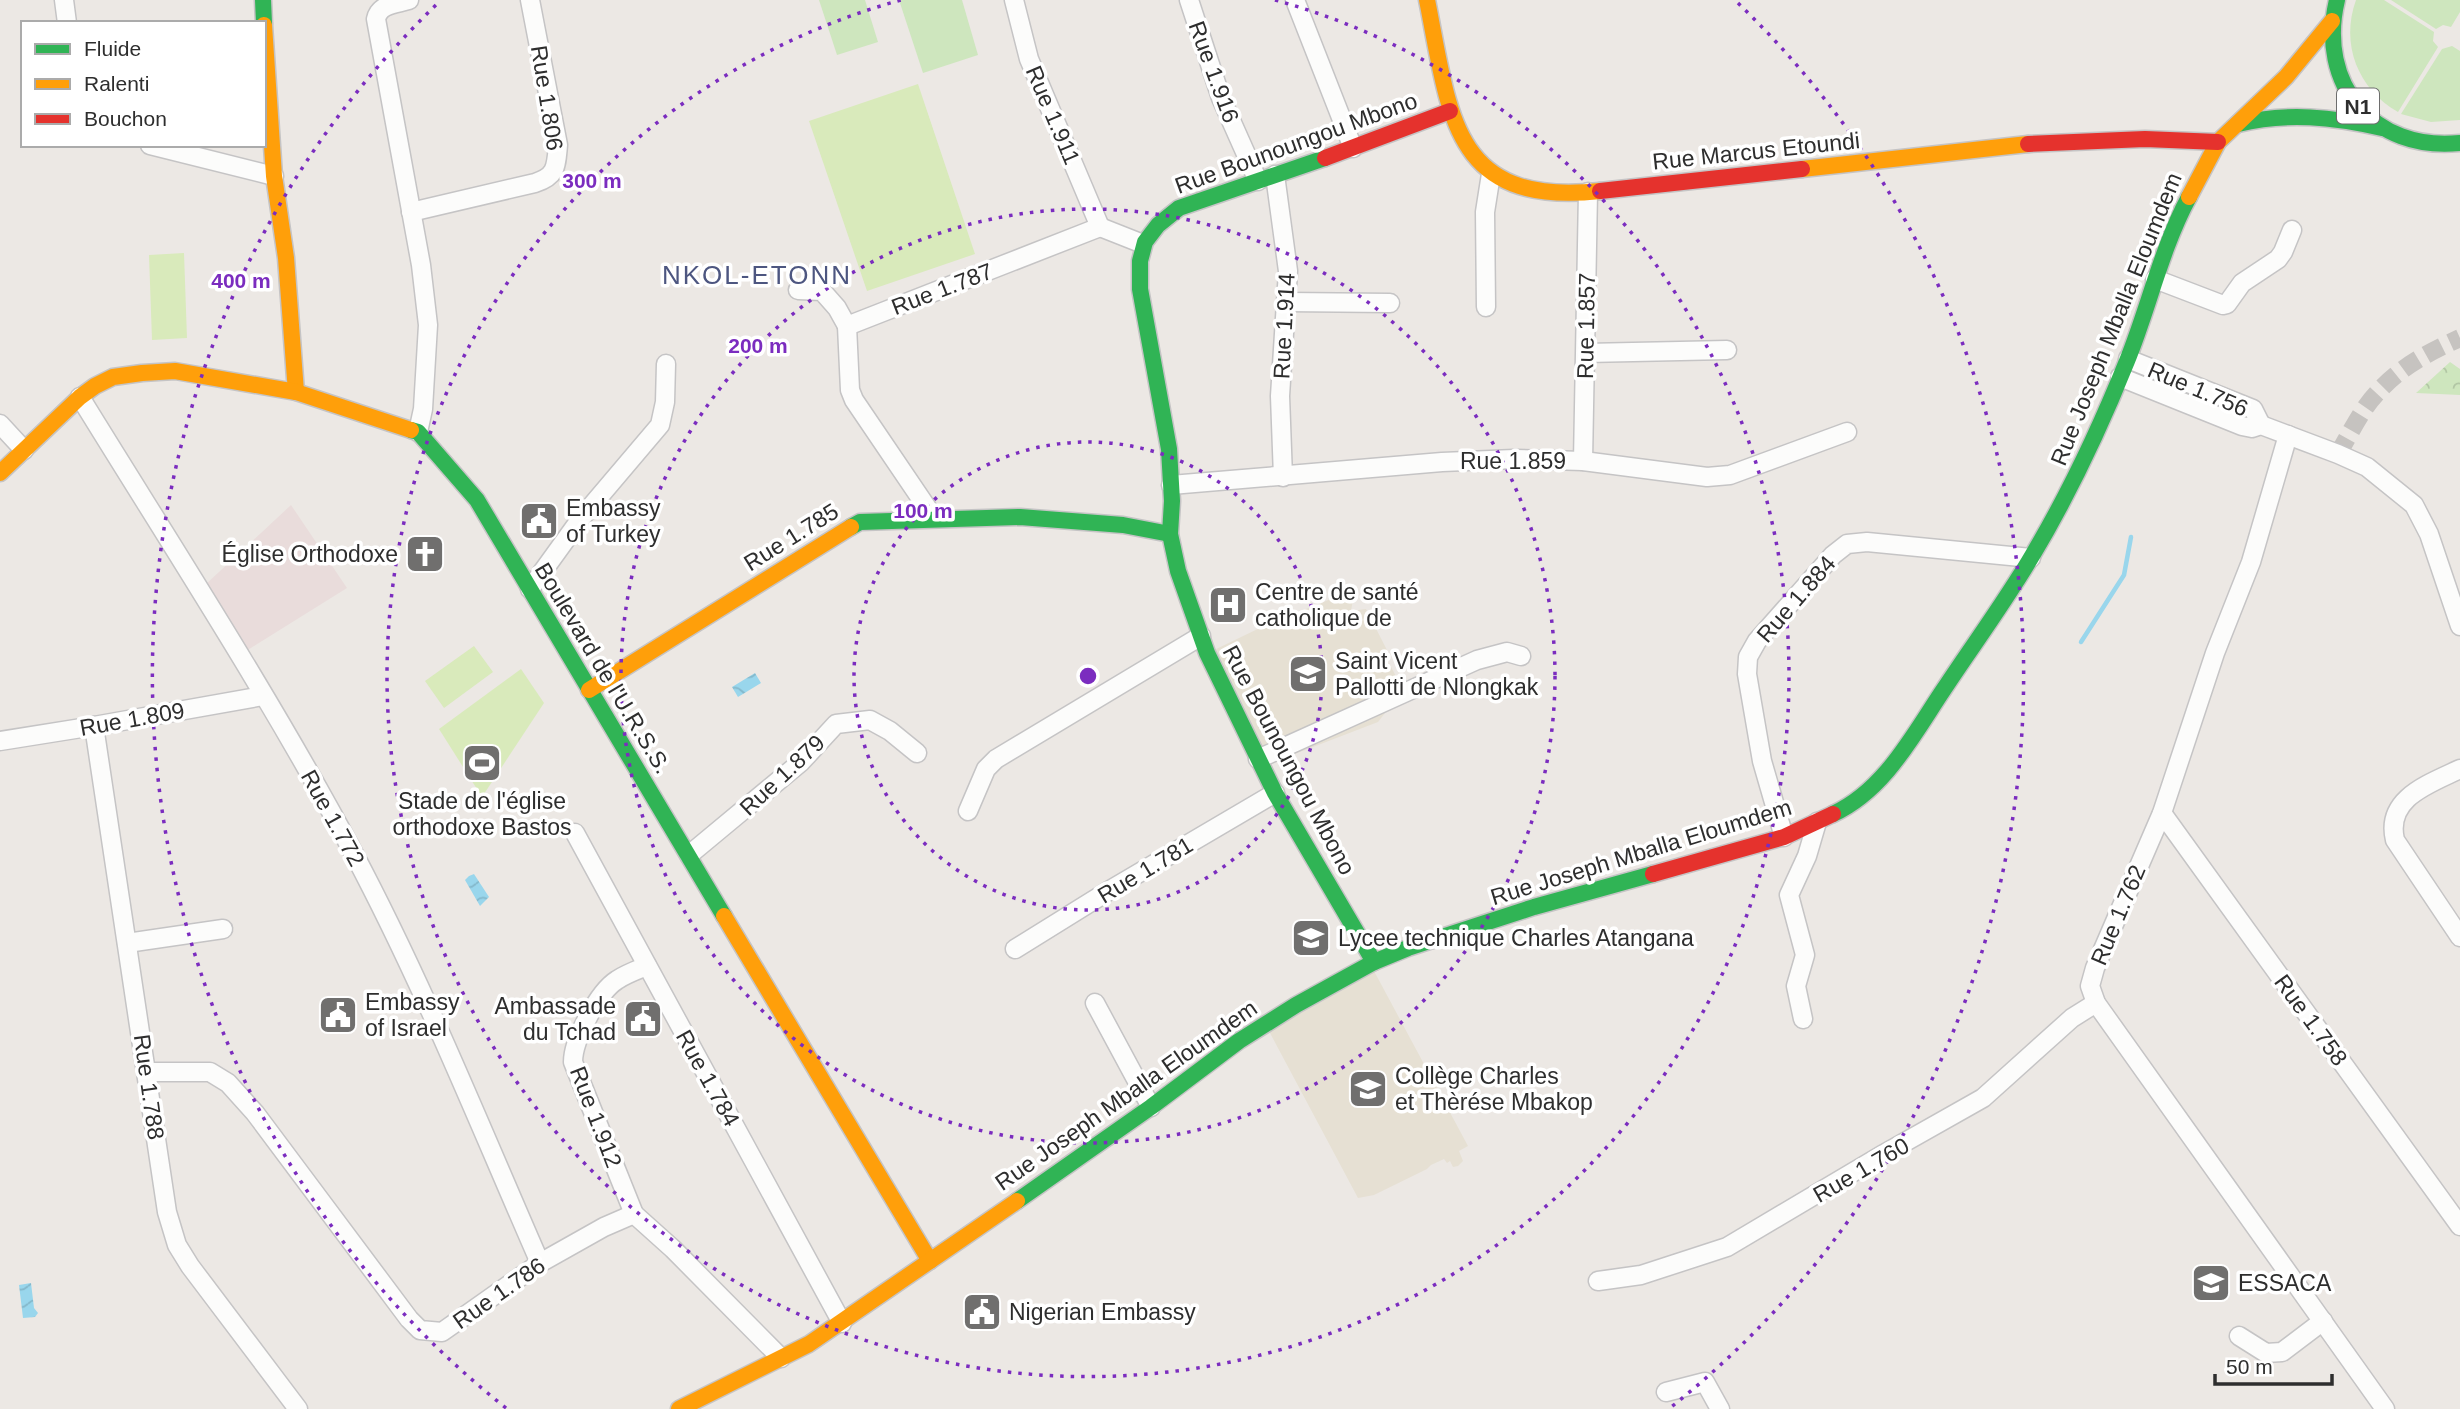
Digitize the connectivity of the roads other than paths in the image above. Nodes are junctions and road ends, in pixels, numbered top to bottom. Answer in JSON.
{"nodes":[{"id":1,"x":64,"y":0,"type":"edge"},
{"id":2,"x":263,"y":0,"type":"edge"},
{"id":3,"x":409,"y":0,"type":"edge"},
{"id":4,"x":530,"y":0,"type":"edge"},
{"id":5,"x":1014,"y":0,"type":"edge"},
{"id":6,"x":1189,"y":0,"type":"edge"},
{"id":7,"x":1295,"y":0,"type":"edge"},
{"id":8,"x":1427,"y":0,"type":"edge"},
{"id":9,"x":2337,"y":0,"type":"edge"},
{"id":10,"x":67,"y":21,"type":"edge"},
{"id":11,"x":264,"y":21,"type":"edge"},
{"id":12,"x":2332,"y":21,"type":"junction"},
{"id":13,"x":266,"y":54,"type":"edge"},
{"id":14,"x":1450,"y":111,"type":"junction"},
{"id":15,"x":2234,"y":125,"type":"junction"},
{"id":16,"x":2385,"y":129,"type":"junction"},
{"id":17,"x":2218,"y":142,"type":"junction"},
{"id":18,"x":2460,"y":143,"type":"edge"},
{"id":19,"x":158,"y":147,"type":"edge"},
{"id":20,"x":1353,"y":148,"type":"junction"},
{"id":21,"x":1491,"y":174,"type":"junction"},
{"id":22,"x":274,"y":176,"type":"junction"},
{"id":23,"x":1267,"y":178,"type":"junction"},
{"id":24,"x":1588,"y":192,"type":"junction"},
{"id":25,"x":411,"y":212,"type":"junction"},
{"id":26,"x":1100,"y":227,"type":"junction"},
{"id":27,"x":2291,"y":230,"type":"dead end"},
{"id":28,"x":1143,"y":244,"type":"junction"},
{"id":29,"x":2155,"y":279,"type":"junction"},
{"id":30,"x":799,"y":290,"type":"dead end"},
{"id":31,"x":1286,"y":302,"type":"junction"},
{"id":32,"x":1390,"y":303,"type":"dead end"},
{"id":33,"x":1486,"y":307,"type":"dead end"},
{"id":34,"x":847,"y":326,"type":"junction"},
{"id":35,"x":1727,"y":349,"type":"dead end"},
{"id":36,"x":1586,"y":353,"type":"junction"},
{"id":37,"x":2128,"y":359,"type":"junction"},
{"id":38,"x":666,"y":364,"type":"dead end"},
{"id":39,"x":2120,"y":377,"type":"junction"},
{"id":40,"x":296,"y":392,"type":"junction"},
{"id":41,"x":80,"y":397,"type":"junction"},
{"id":42,"x":0,"y":424,"type":"edge"},
{"id":43,"x":2261,"y":425,"type":"junction"},
{"id":44,"x":418,"y":432,"type":"junction"},
{"id":45,"x":1847,"y":432,"type":"dead end"},
{"id":46,"x":2288,"y":435,"type":"junction"},
{"id":47,"x":24,"y":450,"type":"junction"},
{"id":48,"x":1583,"y":461,"type":"junction"},
{"id":49,"x":0,"y":473,"type":"edge"},
{"id":50,"x":1283,"y":477,"type":"junction"},
{"id":51,"x":1171,"y":485,"type":"junction"},
{"id":52,"x":933,"y":518,"type":"junction"},
{"id":53,"x":1170,"y":534,"type":"junction"},
{"id":54,"x":2031,"y":558,"type":"junction"},
{"id":55,"x":530,"y":589,"type":"junction"},
{"id":56,"x":2460,"y":626,"type":"edge"},
{"id":57,"x":1201,"y":636,"type":"junction"},
{"id":58,"x":1521,"y":656,"type":"dead end"},
{"id":59,"x":589,"y":690,"type":"junction"},
{"id":60,"x":264,"y":696,"type":"junction"},
{"id":61,"x":94,"y":726,"type":"junction"},
{"id":62,"x":0,"y":741,"type":"edge"},
{"id":63,"x":917,"y":753,"type":"dead end"},
{"id":64,"x":1258,"y":759,"type":"junction"},
{"id":65,"x":2460,"y":769,"type":"edge"},
{"id":66,"x":1275,"y":793,"type":"junction"},
{"id":67,"x":968,"y":811,"type":"dead end"},
{"id":68,"x":2162,"y":813,"type":"junction"},
{"id":69,"x":1817,"y":822,"type":"junction"},
{"id":70,"x":575,"y":833,"type":"dead end"},
{"id":71,"x":1784,"y":837,"type":"junction"},
{"id":72,"x":689,"y":855,"type":"junction"},
{"id":73,"x":223,"y":929,"type":"dead end"},
{"id":74,"x":2460,"y":937,"type":"edge"},
{"id":75,"x":127,"y":943,"type":"junction"},
{"id":76,"x":1015,"y":950,"type":"dead end"},
{"id":77,"x":1374,"y":962,"type":"junction"},
{"id":78,"x":647,"y":965,"type":"junction"},
{"id":79,"x":1095,"y":1003,"type":"dead end"},
{"id":80,"x":2096,"y":1003,"type":"junction"},
{"id":81,"x":1803,"y":1019,"type":"dead end"},
{"id":82,"x":147,"y":1072,"type":"junction"},
{"id":83,"x":1151,"y":1107,"type":"junction"},
{"id":84,"x":634,"y":1214,"type":"junction"},
{"id":85,"x":2460,"y":1226,"type":"edge"},
{"id":86,"x":930,"y":1261,"type":"junction"},
{"id":87,"x":540,"y":1263,"type":"junction"},
{"id":88,"x":1598,"y":1281,"type":"dead end"},
{"id":89,"x":2323,"y":1321,"type":"junction"},
{"id":90,"x":842,"y":1323,"type":"junction"},
{"id":91,"x":2239,"y":1336,"type":"dead end"},
{"id":92,"x":781,"y":1358,"type":"junction"},
{"id":93,"x":1666,"y":1392,"type":"dead end"},
{"id":94,"x":706,"y":1402,"type":"edge"},
{"id":95,"x":298,"y":1409,"type":"edge"},
{"id":96,"x":679,"y":1409,"type":"edge"},
{"id":97,"x":1720,"y":1409,"type":"edge"},
{"id":98,"x":2385,"y":1409,"type":"edge"}],
"edges":[{"from":1,"to":10,"type":"street"},
{"from":2,"to":11,"type":"main road"},
{"from":3,"to":25,"type":"street"},
{"from":4,"to":25,"type":"street","name":"Rue 1.806"},
{"from":5,"to":26,"type":"street","name":"Rue 1.911"},
{"from":6,"to":23,"type":"street","name":"Rue 1.916"},
{"from":7,"to":20,"type":"street"},
{"from":8,"to":14,"type":"main road","name":"Rue Marcus Etoundi"},
{"from":9,"to":12,"type":"main road","number":"N1"},
{"from":12,"to":15,"type":"main road","name":"Rue Joseph Mballa Eloumdem"},
{"from":12,"to":16,"type":"main road","number":"N1"},
{"from":13,"to":22,"type":"main road"},
{"from":14,"to":20,"type":"main road","name":"Rue Bounoungou Mbono"},
{"from":14,"to":21,"type":"main road","name":"Rue Marcus Etoundi"},
{"from":15,"to":16,"type":"main road"},
{"from":15,"to":17,"type":"main road","name":"Rue Joseph Mballa Eloumdem"},
{"from":16,"to":18,"type":"main road","number":"N1"},
{"from":17,"to":24,"type":"main road","name":"Rue Marcus Etoundi"},
{"from":17,"to":29,"type":"main road","name":"Rue Joseph Mballa Eloumdem"},
{"from":19,"to":22,"type":"street"},
{"from":20,"to":23,"type":"main road","name":"Rue Bounoungou Mbono"},
{"from":21,"to":24,"type":"main road","name":"Rue Marcus Etoundi"},
{"from":21,"to":33,"type":"street"},
{"from":22,"to":40,"type":"main road"},
{"from":23,"to":28,"type":"main road","name":"Rue Bounoungou Mbono"},
{"from":23,"to":31,"type":"street","name":"Rue 1.914"},
{"from":24,"to":36,"type":"street","name":"Rue 1.857"},
{"from":25,"to":44,"type":"street"},
{"from":26,"to":28,"type":"street"},
{"from":26,"to":34,"type":"street","name":"Rue 1.787"},
{"from":27,"to":29,"type":"street"},
{"from":28,"to":51,"type":"main road","name":"Rue Bounoungou Mbono"},
{"from":29,"to":37,"type":"main road","name":"Rue Joseph Mballa Eloumdem"},
{"from":30,"to":34,"type":"street"},
{"from":31,"to":32,"type":"street"},
{"from":31,"to":50,"type":"street","name":"Rue 1.914"},
{"from":34,"to":52,"type":"street"},
{"from":35,"to":36,"type":"street"},
{"from":36,"to":48,"type":"street","name":"Rue 1.857"},
{"from":37,"to":39,"type":"main road","name":"Rue Joseph Mballa Eloumdem"},
{"from":37,"to":43,"type":"street","name":"Rue 1.756"},
{"from":38,"to":55,"type":"street"},
{"from":39,"to":43,"type":"street","name":"Rue 1.756"},
{"from":39,"to":54,"type":"main road","name":"Rue Joseph Mballa Eloumdem"},
{"from":40,"to":41,"type":"main road"},
{"from":40,"to":44,"type":"main road"},
{"from":41,"to":47,"type":"main road"},
{"from":41,"to":60,"type":"street","name":"Rue 1.772"},
{"from":42,"to":47,"type":"street"},
{"from":43,"to":46,"type":"street","name":"Rue 1.756"},
{"from":44,"to":55,"type":"main road","name":"Boulevard de l'U.R.S.S."},
{"from":45,"to":48,"type":"street","name":"Rue 1.859"},
{"from":46,"to":56,"type":"street","name":"Rue 1.756"},
{"from":46,"to":68,"type":"street","name":"Rue 1.762"},
{"from":47,"to":49,"type":"main road"},
{"from":48,"to":50,"type":"street","name":"Rue 1.859"},
{"from":50,"to":51,"type":"street","name":"Rue 1.859"},
{"from":51,"to":53,"type":"main road","name":"Rue Bounoungou Mbono"},
{"from":52,"to":53,"type":"main road","name":"Rue 1.785"},
{"from":52,"to":59,"type":"main road","name":"Rue 1.785"},
{"from":53,"to":57,"type":"main road","name":"Rue Bounoungou Mbono"},
{"from":54,"to":69,"type":"main road","name":"Rue Joseph Mballa Eloumdem"},
{"from":54,"to":71,"type":"street","name":"Rue 1.884"},
{"from":55,"to":59,"type":"main road","name":"Boulevard de l'U.R.S.S."},
{"from":57,"to":64,"type":"main road","name":"Rue Bounoungou Mbono"},
{"from":57,"to":67,"type":"street"},
{"from":58,"to":64,"type":"street"},
{"from":59,"to":72,"type":"main road","name":"Boulevard de l'U.R.S.S."},
{"from":60,"to":61,"type":"street","name":"Rue 1.809"},
{"from":60,"to":87,"type":"street","name":"Rue 1.772"},
{"from":61,"to":62,"type":"street","name":"Rue 1.809"},
{"from":61,"to":75,"type":"street","name":"Rue 1.788"},
{"from":63,"to":72,"type":"street","name":"Rue 1.879"},
{"from":64,"to":66,"type":"main road","name":"Rue Bounoungou Mbono"},
{"from":65,"to":74,"type":"street"},
{"from":66,"to":76,"type":"street","name":"Rue 1.781"},
{"from":66,"to":77,"type":"main road","name":"Rue Bounoungou Mbono"},
{"from":68,"to":80,"type":"street","name":"Rue 1.762"},
{"from":68,"to":85,"type":"street","name":"Rue 1.758"},
{"from":69,"to":71,"type":"main road","name":"Rue Joseph Mballa Eloumdem"},
{"from":69,"to":81,"type":"street"},
{"from":70,"to":78,"type":"street","name":"Rue 1.784"},
{"from":71,"to":77,"type":"main road","name":"Rue Joseph Mballa Eloumdem"},
{"from":72,"to":86,"type":"main road","name":"Boulevard de l'U.R.S.S."},
{"from":73,"to":75,"type":"street"},
{"from":75,"to":82,"type":"street","name":"Rue 1.788"},
{"from":77,"to":83,"type":"main road","name":"Rue Joseph Mballa Eloumdem"},
{"from":78,"to":84,"type":"street","name":"Rue 1.912"},
{"from":78,"to":90,"type":"street","name":"Rue 1.784"},
{"from":79,"to":83,"type":"street"},
{"from":80,"to":88,"type":"street","name":"Rue 1.760"},
{"from":80,"to":89,"type":"street"},
{"from":82,"to":87,"type":"street","name":"Rue 1.786"},
{"from":82,"to":95,"type":"street","name":"Rue 1.788"},
{"from":83,"to":86,"type":"main road","name":"Rue Joseph Mballa Eloumdem"},
{"from":84,"to":87,"type":"street","name":"Rue 1.786"},
{"from":84,"to":92,"type":"street"},
{"from":86,"to":90,"type":"main road","name":"Rue Joseph Mballa Eloumdem"},
{"from":89,"to":91,"type":"street"},
{"from":89,"to":98,"type":"street"},
{"from":90,"to":92,"type":"main road","name":"Rue Joseph Mballa Eloumdem"},
{"from":92,"to":94,"type":"main road","name":"Rue Joseph Mballa Eloumdem"},
{"from":93,"to":97,"type":"street"},
{"from":94,"to":96,"type":"main road","name":"Rue Joseph Mballa Eloumdem"}]}
